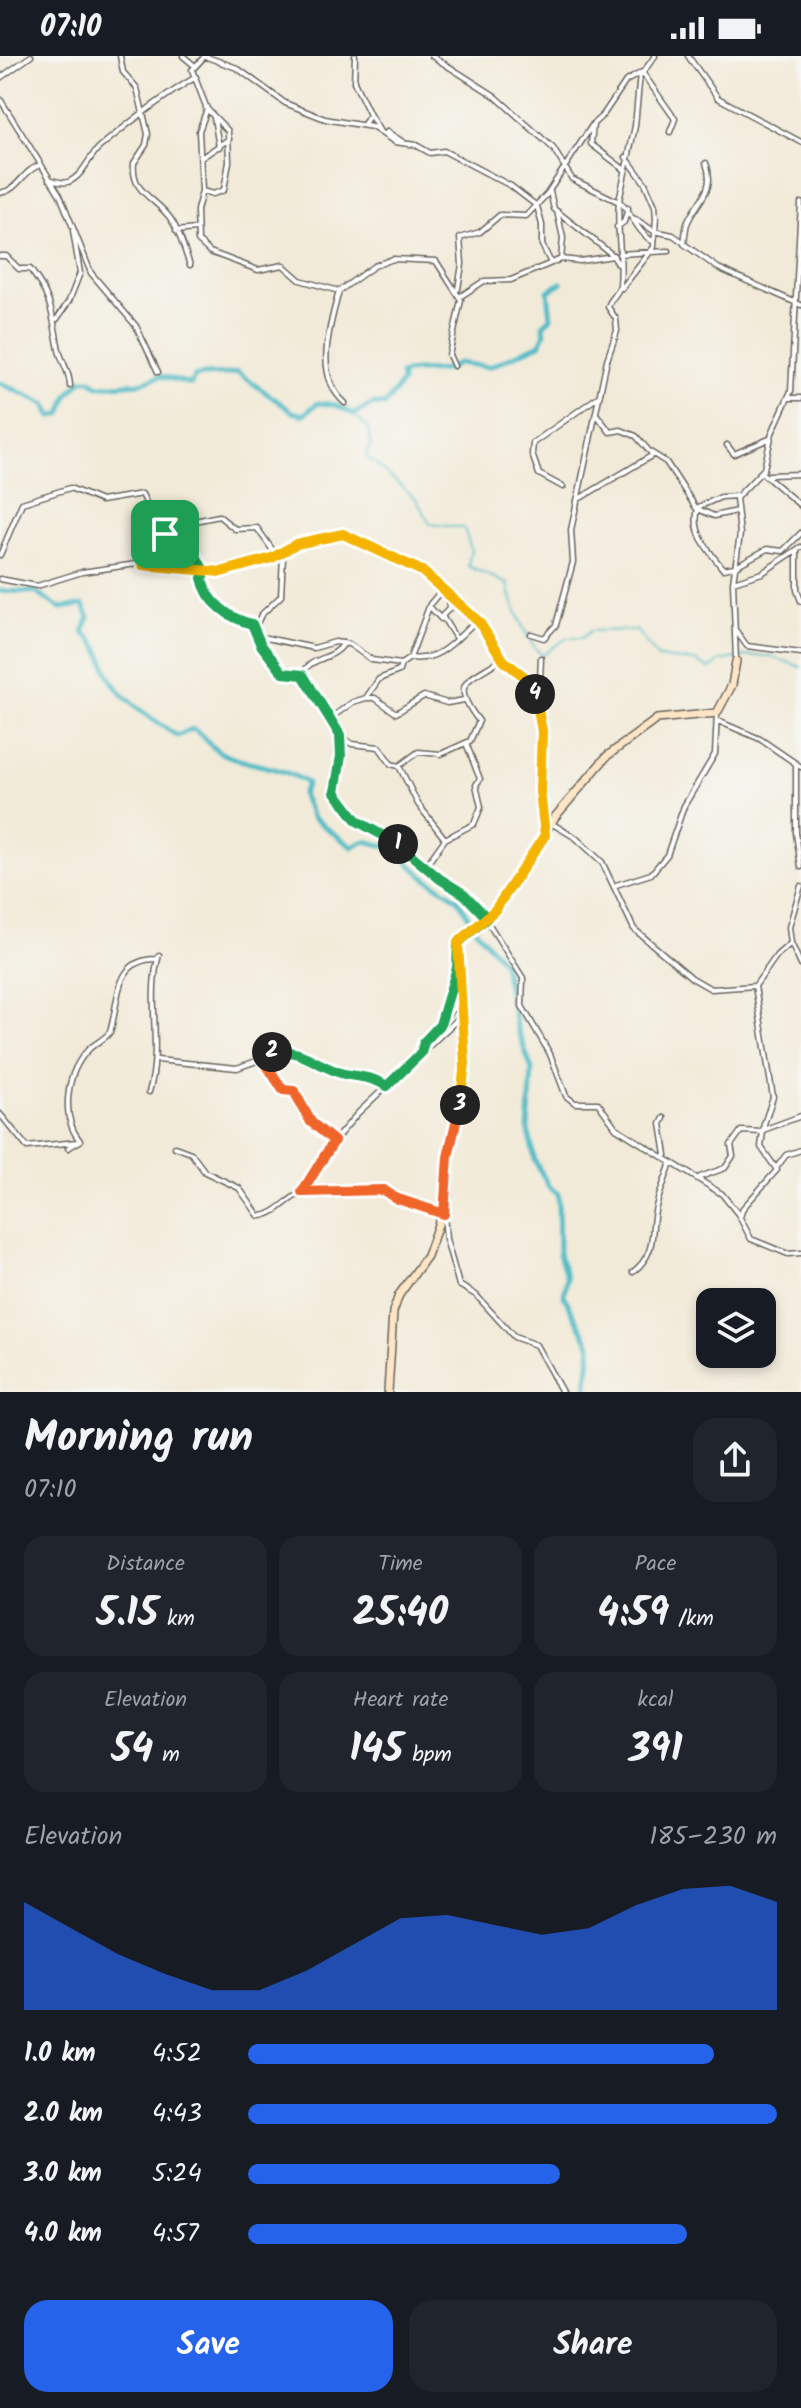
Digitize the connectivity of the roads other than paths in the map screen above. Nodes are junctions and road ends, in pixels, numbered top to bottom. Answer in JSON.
{"nodes":[{"id":1,"x":31,"y":56,"type":"edge"},
{"id":2,"x":120,"y":56,"type":"edge"},
{"id":3,"x":183,"y":56,"type":"edge"},
{"id":4,"x":205,"y":56,"type":"edge"},
{"id":5,"x":355,"y":56,"type":"edge"},
{"id":6,"x":432,"y":56,"type":"edge"},
{"id":7,"x":655,"y":56,"type":"edge"},
{"id":8,"x":688,"y":56,"type":"edge"},
{"id":9,"x":195,"y":66,"type":"junction"},
{"id":10,"x":641,"y":72,"type":"junction"},
{"id":11,"x":196,"y":77,"type":"junction"},
{"id":12,"x":0,"y":78,"type":"edge"},
{"id":13,"x":0,"y":99,"type":"edge"},
{"id":14,"x":206,"y":108,"type":"junction"},
{"id":15,"x":370,"y":115,"type":"junction"},
{"id":16,"x":143,"y":116,"type":"junction"},
{"id":17,"x":214,"y":116,"type":"junction"},
{"id":18,"x":593,"y":124,"type":"junction"},
{"id":19,"x":362,"y":125,"type":"junction"},
{"id":20,"x":379,"y":131,"type":"junction"},
{"id":21,"x":670,"y":132,"type":"dead end"},
{"id":22,"x":229,"y":139,"type":"junction"},
{"id":23,"x":801,"y":142,"type":"edge"},
{"id":24,"x":219,"y":147,"type":"junction"},
{"id":25,"x":626,"y":157,"type":"junction"},
{"id":26,"x":201,"y":158,"type":"junction"},
{"id":27,"x":706,"y":163,"type":"dead end"},
{"id":28,"x":40,"y":165,"type":"junction"},
{"id":29,"x":563,"y":169,"type":"junction"},
{"id":30,"x":626,"y":171,"type":"junction"},
{"id":31,"x":47,"y":178,"type":"junction"},
{"id":32,"x":550,"y":190,"type":"junction"},
{"id":33,"x":202,"y":191,"type":"junction"},
{"id":34,"x":0,"y":193,"type":"edge"},
{"id":35,"x":619,"y":202,"type":"junction"},
{"id":36,"x":801,"y":203,"type":"edge"},
{"id":37,"x":537,"y":206,"type":"junction"},
{"id":38,"x":628,"y":208,"type":"junction"},
{"id":39,"x":557,"y":211,"type":"junction"},
{"id":40,"x":635,"y":219,"type":"junction"},
{"id":41,"x":71,"y":221,"type":"junction"},
{"id":42,"x":617,"y":227,"type":"junction"},
{"id":43,"x":196,"y":229,"type":"junction"},
{"id":44,"x":176,"y":231,"type":"junction"},
{"id":45,"x":654,"y":231,"type":"junction"},
{"id":46,"x":654,"y":242,"type":"junction"},
{"id":47,"x":684,"y":244,"type":"junction"},
{"id":48,"x":651,"y":251,"type":"junction"},
{"id":49,"x":669,"y":251,"type":"dead end"},
{"id":50,"x":615,"y":255,"type":"junction"},
{"id":51,"x":0,"y":256,"type":"edge"},
{"id":52,"x":561,"y":259,"type":"junction"},
{"id":53,"x":551,"y":263,"type":"junction"},
{"id":54,"x":190,"y":265,"type":"dead end"},
{"id":55,"x":457,"y":289,"type":"junction"},
{"id":56,"x":620,"y":290,"type":"junction"},
{"id":57,"x":339,"y":291,"type":"junction"},
{"id":58,"x":461,"y":296,"type":"junction"},
{"id":59,"x":799,"y":304,"type":"edge"},
{"id":60,"x":57,"y":324,"type":"junction"},
{"id":61,"x":798,"y":355,"type":"edge"},
{"id":62,"x":454,"y":366,"type":"dead end"},
{"id":63,"x":158,"y":372,"type":"dead end"},
{"id":64,"x":70,"y":386,"type":"dead end"},
{"id":65,"x":600,"y":395,"type":"junction"},
{"id":66,"x":789,"y":398,"type":"junction"},
{"id":67,"x":801,"y":398,"type":"edge"},
{"id":68,"x":345,"y":403,"type":"dead end"},
{"id":69,"x":597,"y":415,"type":"junction"},
{"id":70,"x":771,"y":438,"type":"junction"},
{"id":71,"x":727,"y":445,"type":"dead end"},
{"id":72,"x":653,"y":455,"type":"junction"},
{"id":73,"x":764,"y":474,"type":"junction"},
{"id":74,"x":801,"y":474,"type":"edge"},
{"id":75,"x":563,"y":487,"type":"dead end"},
{"id":76,"x":737,"y":496,"type":"junction"},
{"id":77,"x":577,"y":500,"type":"junction"},
{"id":78,"x":800,"y":507,"type":"edge"},
{"id":79,"x":699,"y":508,"type":"junction"},
{"id":80,"x":738,"y":511,"type":"junction"},
{"id":81,"x":180,"y":526,"type":"junction"},
{"id":82,"x":801,"y":533,"type":"edge"},
{"id":83,"x":165,"y":534,"type":"junction"},
{"id":84,"x":799,"y":549,"type":"edge"},
{"id":85,"x":282,"y":552,"type":"junction"},
{"id":86,"x":0,"y":555,"type":"edge"},
{"id":87,"x":143,"y":565,"type":"junction"},
{"id":88,"x":734,"y":567,"type":"junction"},
{"id":89,"x":205,"y":573,"type":"junction"},
{"id":90,"x":0,"y":579,"type":"edge"},
{"id":91,"x":733,"y":582,"type":"junction"},
{"id":92,"x":441,"y":591,"type":"junction"},
{"id":93,"x":448,"y":597,"type":"junction"},
{"id":94,"x":801,"y":601,"type":"edge"},
{"id":95,"x":429,"y":606,"type":"junction"},
{"id":96,"x":477,"y":620,"type":"junction"},
{"id":97,"x":446,"y":624,"type":"junction"},
{"id":98,"x":254,"y":628,"type":"junction"},
{"id":99,"x":734,"y":629,"type":"junction"},
{"id":100,"x":531,"y":634,"type":"dead end"},
{"id":101,"x":257,"y":636,"type":"junction"},
{"id":102,"x":455,"y":637,"type":"junction"},
{"id":103,"x":344,"y":643,"type":"junction"},
{"id":104,"x":801,"y":653,"type":"edge"},
{"id":105,"x":410,"y":658,"type":"junction"},
{"id":106,"x":502,"y":658,"type":"junction"},
{"id":107,"x":541,"y":658,"type":"dead end"},
{"id":108,"x":736,"y":661,"type":"joint"},
{"id":109,"x":401,"y":664,"type":"junction"},
{"id":110,"x":303,"y":675,"type":"junction"},
{"id":111,"x":366,"y":698,"type":"junction"},
{"id":112,"x":464,"y":700,"type":"junction"},
{"id":113,"x":538,"y":707,"type":"junction"},
{"id":114,"x":332,"y":717,"type":"junction"},
{"id":115,"x":717,"y":717,"type":"junction"},
{"id":116,"x":340,"y":735,"type":"junction"},
{"id":117,"x":466,"y":743,"type":"junction"},
{"id":118,"x":799,"y":765,"type":"edge"},
{"id":119,"x":399,"y":766,"type":"junction"},
{"id":120,"x":555,"y":824,"type":"junction"},
{"id":121,"x":545,"y":835,"type":"junction"},
{"id":122,"x":445,"y":839,"type":"junction"},
{"id":123,"x":425,"y":867,"type":"junction"},
{"id":124,"x":606,"y":867,"type":"junction"},
{"id":125,"x":801,"y":867,"type":"edge"},
{"id":126,"x":623,"y":883,"type":"junction"},
{"id":127,"x":616,"y":886,"type":"junction"},
{"id":128,"x":801,"y":886,"type":"edge"},
{"id":129,"x":487,"y":918,"type":"junction"},
{"id":130,"x":791,"y":943,"type":"junction"},
{"id":131,"x":801,"y":965,"type":"edge"},
{"id":132,"x":457,"y":968,"type":"junction"},
{"id":133,"x":755,"y":986,"type":"junction"},
{"id":134,"x":460,"y":1001,"type":"junction"},
{"id":135,"x":461,"y":1016,"type":"junction"},
{"id":136,"x":440,"y":1025,"type":"junction"},
{"id":137,"x":421,"y":1053,"type":"junction"},
{"id":138,"x":262,"y":1058,"type":"junction"},
{"id":139,"x":157,"y":1060,"type":"junction"},
{"id":140,"x":387,"y":1086,"type":"junction"},
{"id":141,"x":149,"y":1092,"type":"dead end"},
{"id":142,"x":0,"y":1114,"type":"edge"},
{"id":143,"x":801,"y":1116,"type":"edge"},
{"id":144,"x":664,"y":1118,"type":"dead end"},
{"id":145,"x":762,"y":1131,"type":"junction"},
{"id":146,"x":80,"y":1141,"type":"junction"},
{"id":147,"x":334,"y":1141,"type":"junction"},
{"id":148,"x":175,"y":1147,"type":"dead end"},
{"id":149,"x":68,"y":1148,"type":"dead end"},
{"id":150,"x":801,"y":1150,"type":"edge"},
{"id":151,"x":669,"y":1160,"type":"junction"},
{"id":152,"x":777,"y":1167,"type":"junction"},
{"id":153,"x":713,"y":1173,"type":"junction"},
{"id":154,"x":697,"y":1177,"type":"junction"},
{"id":155,"x":712,"y":1186,"type":"junction"},
{"id":156,"x":302,"y":1192,"type":"junction"},
{"id":157,"x":743,"y":1208,"type":"junction"},
{"id":158,"x":737,"y":1211,"type":"junction"},
{"id":159,"x":444,"y":1214,"type":"junction"},
{"id":160,"x":740,"y":1217,"type":"junction"},
{"id":161,"x":801,"y":1253,"type":"edge"},
{"id":162,"x":633,"y":1272,"type":"dead end"},
{"id":163,"x":388,"y":1392,"type":"edge"},
{"id":164,"x":562,"y":1392,"type":"edge"}],
"edges":[{"from":1,"to":12,"type":"street"},
{"from":2,"to":16,"type":"street"},
{"from":3,"to":9,"type":"street"},
{"from":4,"to":9,"type":"street"},
{"from":4,"to":19,"type":"street"},
{"from":5,"to":15,"type":"street"},
{"from":6,"to":29,"type":"street"},
{"from":7,"to":10,"type":"street"},
{"from":8,"to":23,"type":"street"},
{"from":9,"to":11,"type":"street"},
{"from":10,"to":18,"type":"street"},
{"from":10,"to":21,"type":"street"},
{"from":10,"to":25,"type":"street"},
{"from":11,"to":14,"type":"street"},
{"from":11,"to":16,"type":"street"},
{"from":13,"to":28,"type":"street"},
{"from":14,"to":17,"type":"street"},
{"from":14,"to":26,"type":"street"},
{"from":15,"to":19,"type":"street"},
{"from":15,"to":20,"type":"street"},
{"from":16,"to":31,"type":"street"},
{"from":16,"to":44,"type":"street"},
{"from":17,"to":22,"type":"street"},
{"from":17,"to":24,"type":"street"},
{"from":18,"to":29,"type":"street"},
{"from":18,"to":30,"type":"street"},
{"from":19,"to":20,"type":"street"},
{"from":20,"to":37,"type":"street"},
{"from":22,"to":24,"type":"street"},
{"from":22,"to":33,"type":"street"},
{"from":24,"to":26,"type":"street"},
{"from":25,"to":30,"type":"street"},
{"from":25,"to":45,"type":"street"},
{"from":26,"to":33,"type":"street"},
{"from":27,"to":47,"type":"street"},
{"from":28,"to":31,"type":"street"},
{"from":28,"to":34,"type":"street"},
{"from":29,"to":32,"type":"street"},
{"from":29,"to":35,"type":"street"},
{"from":30,"to":35,"type":"street"},
{"from":31,"to":41,"type":"street"},
{"from":32,"to":37,"type":"street"},
{"from":32,"to":39,"type":"street"},
{"from":33,"to":43,"type":"street"},
{"from":35,"to":38,"type":"street"},
{"from":35,"to":42,"type":"street"},
{"from":36,"to":59,"type":"street"},
{"from":37,"to":53,"type":"street"},
{"from":37,"to":55,"type":"street"},
{"from":38,"to":40,"type":"street"},
{"from":38,"to":42,"type":"street"},
{"from":39,"to":50,"type":"street"},
{"from":39,"to":52,"type":"street"},
{"from":40,"to":45,"type":"street"},
{"from":40,"to":46,"type":"street"},
{"from":41,"to":60,"type":"street"},
{"from":41,"to":63,"type":"street"},
{"from":42,"to":50,"type":"street"},
{"from":43,"to":44,"type":"street"},
{"from":43,"to":57,"type":"street"},
{"from":44,"to":54,"type":"street"},
{"from":45,"to":46,"type":"street"},
{"from":45,"to":47,"type":"street"},
{"from":46,"to":48,"type":"street"},
{"from":47,"to":59,"type":"street"},
{"from":48,"to":49,"type":"street"},
{"from":48,"to":50,"type":"street"},
{"from":48,"to":56,"type":"street"},
{"from":50,"to":52,"type":"street"},
{"from":50,"to":56,"type":"street"},
{"from":51,"to":60,"type":"street"},
{"from":52,"to":53,"type":"street"},
{"from":53,"to":58,"type":"street"},
{"from":55,"to":57,"type":"street"},
{"from":55,"to":58,"type":"street"},
{"from":56,"to":65,"type":"street"},
{"from":57,"to":68,"type":"street"},
{"from":58,"to":62,"type":"street"},
{"from":59,"to":61,"type":"street"},
{"from":60,"to":64,"type":"street"},
{"from":61,"to":66,"type":"street"},
{"from":65,"to":69,"type":"street"},
{"from":65,"to":75,"type":"street"},
{"from":66,"to":67,"type":"street"},
{"from":66,"to":70,"type":"street"},
{"from":69,"to":72,"type":"street"},
{"from":69,"to":77,"type":"street"},
{"from":70,"to":71,"type":"street"},
{"from":70,"to":73,"type":"street"},
{"from":72,"to":77,"type":"street"},
{"from":72,"to":79,"type":"street"},
{"from":73,"to":74,"type":"street"},
{"from":73,"to":76,"type":"street"},
{"from":73,"to":78,"type":"street"},
{"from":76,"to":79,"type":"street"},
{"from":76,"to":80,"type":"street"},
{"from":77,"to":100,"type":"street"},
{"from":79,"to":80,"type":"street"},
{"from":79,"to":88,"type":"street"},
{"from":80,"to":88,"type":"street"},
{"from":81,"to":83,"type":"street"},
{"from":81,"to":85,"type":"street"},
{"from":81,"to":89,"type":"street"},
{"from":82,"to":88,"type":"street"},
{"from":83,"to":86,"type":"street"},
{"from":83,"to":87,"type":"street"},
{"from":84,"to":91,"type":"street"},
{"from":84,"to":94,"type":"street"},
{"from":85,"to":89,"type":"street"},
{"from":85,"to":92,"type":"street"},
{"from":85,"to":98,"type":"street"},
{"from":87,"to":89,"type":"street"},
{"from":87,"to":90,"type":"street"},
{"from":88,"to":91,"type":"street"},
{"from":89,"to":98,"type":"street"},
{"from":91,"to":99,"type":"street"},
{"from":92,"to":93,"type":"street"},
{"from":92,"to":95,"type":"street"},
{"from":93,"to":96,"type":"street"},
{"from":93,"to":97,"type":"street"},
{"from":95,"to":97,"type":"street"},
{"from":95,"to":105,"type":"street"},
{"from":96,"to":102,"type":"street"},
{"from":96,"to":106,"type":"street"},
{"from":97,"to":102,"type":"street"},
{"from":98,"to":101,"type":"street"},
{"from":99,"to":104,"type":"street"},
{"from":99,"to":108,"type":"street"},
{"from":101,"to":103,"type":"street"},
{"from":101,"to":110,"type":"street"},
{"from":102,"to":105,"type":"street"},
{"from":103,"to":109,"type":"street"},
{"from":103,"to":110,"type":"street"},
{"from":105,"to":109,"type":"street"},
{"from":106,"to":112,"type":"street"},
{"from":106,"to":113,"type":"street"},
{"from":107,"to":113,"type":"street"},
{"from":108,"to":115,"type":"street"},
{"from":109,"to":111,"type":"street"},
{"from":110,"to":114,"type":"street"},
{"from":111,"to":112,"type":"street"},
{"from":111,"to":114,"type":"street"},
{"from":112,"to":117,"type":"street"},
{"from":113,"to":121,"type":"street"},
{"from":114,"to":116,"type":"street"},
{"from":115,"to":118,"type":"street"},
{"from":115,"to":120,"type":"street"},
{"from":115,"to":126,"type":"street"},
{"from":116,"to":119,"type":"street"},
{"from":116,"to":123,"type":"street"},
{"from":117,"to":119,"type":"street"},
{"from":117,"to":122,"type":"street"},
{"from":118,"to":125,"type":"street"},
{"from":119,"to":122,"type":"street"},
{"from":120,"to":121,"type":"street"},
{"from":120,"to":124,"type":"street"},
{"from":121,"to":129,"type":"street"},
{"from":122,"to":123,"type":"street"},
{"from":123,"to":129,"type":"street"},
{"from":124,"to":126,"type":"street"},
{"from":124,"to":127,"type":"street"},
{"from":126,"to":127,"type":"street"},
{"from":127,"to":133,"type":"street"},
{"from":128,"to":130,"type":"street"},
{"from":129,"to":132,"type":"street"},
{"from":129,"to":151,"type":"street"},
{"from":130,"to":131,"type":"street"},
{"from":130,"to":133,"type":"street"},
{"from":132,"to":134,"type":"street"},
{"from":132,"to":136,"type":"street"},
{"from":133,"to":145,"type":"street"},
{"from":134,"to":135,"type":"street"},
{"from":134,"to":136,"type":"street"},
{"from":135,"to":137,"type":"street"},
{"from":135,"to":159,"type":"street"},
{"from":136,"to":137,"type":"street"},
{"from":137,"to":140,"type":"street"},
{"from":138,"to":139,"type":"street"},
{"from":138,"to":140,"type":"street"},
{"from":138,"to":147,"type":"street"},
{"from":139,"to":141,"type":"street"},
{"from":139,"to":146,"type":"street"},
{"from":140,"to":147,"type":"street"},
{"from":142,"to":146,"type":"street"},
{"from":143,"to":145,"type":"street"},
{"from":144,"to":151,"type":"street"},
{"from":145,"to":152,"type":"street"},
{"from":145,"to":153,"type":"street"},
{"from":146,"to":149,"type":"street"},
{"from":147,"to":156,"type":"street"},
{"from":148,"to":156,"type":"street"},
{"from":150,"to":152,"type":"street"},
{"from":151,"to":154,"type":"street"},
{"from":151,"to":162,"type":"street"},
{"from":152,"to":157,"type":"street"},
{"from":153,"to":154,"type":"street"},
{"from":153,"to":155,"type":"street"},
{"from":154,"to":155,"type":"street"},
{"from":155,"to":158,"type":"street"},
{"from":156,"to":159,"type":"street"},
{"from":157,"to":158,"type":"street"},
{"from":157,"to":160,"type":"street"},
{"from":158,"to":160,"type":"street"},
{"from":159,"to":163,"type":"street"},
{"from":159,"to":164,"type":"street"},
{"from":160,"to":161,"type":"street"}]}
